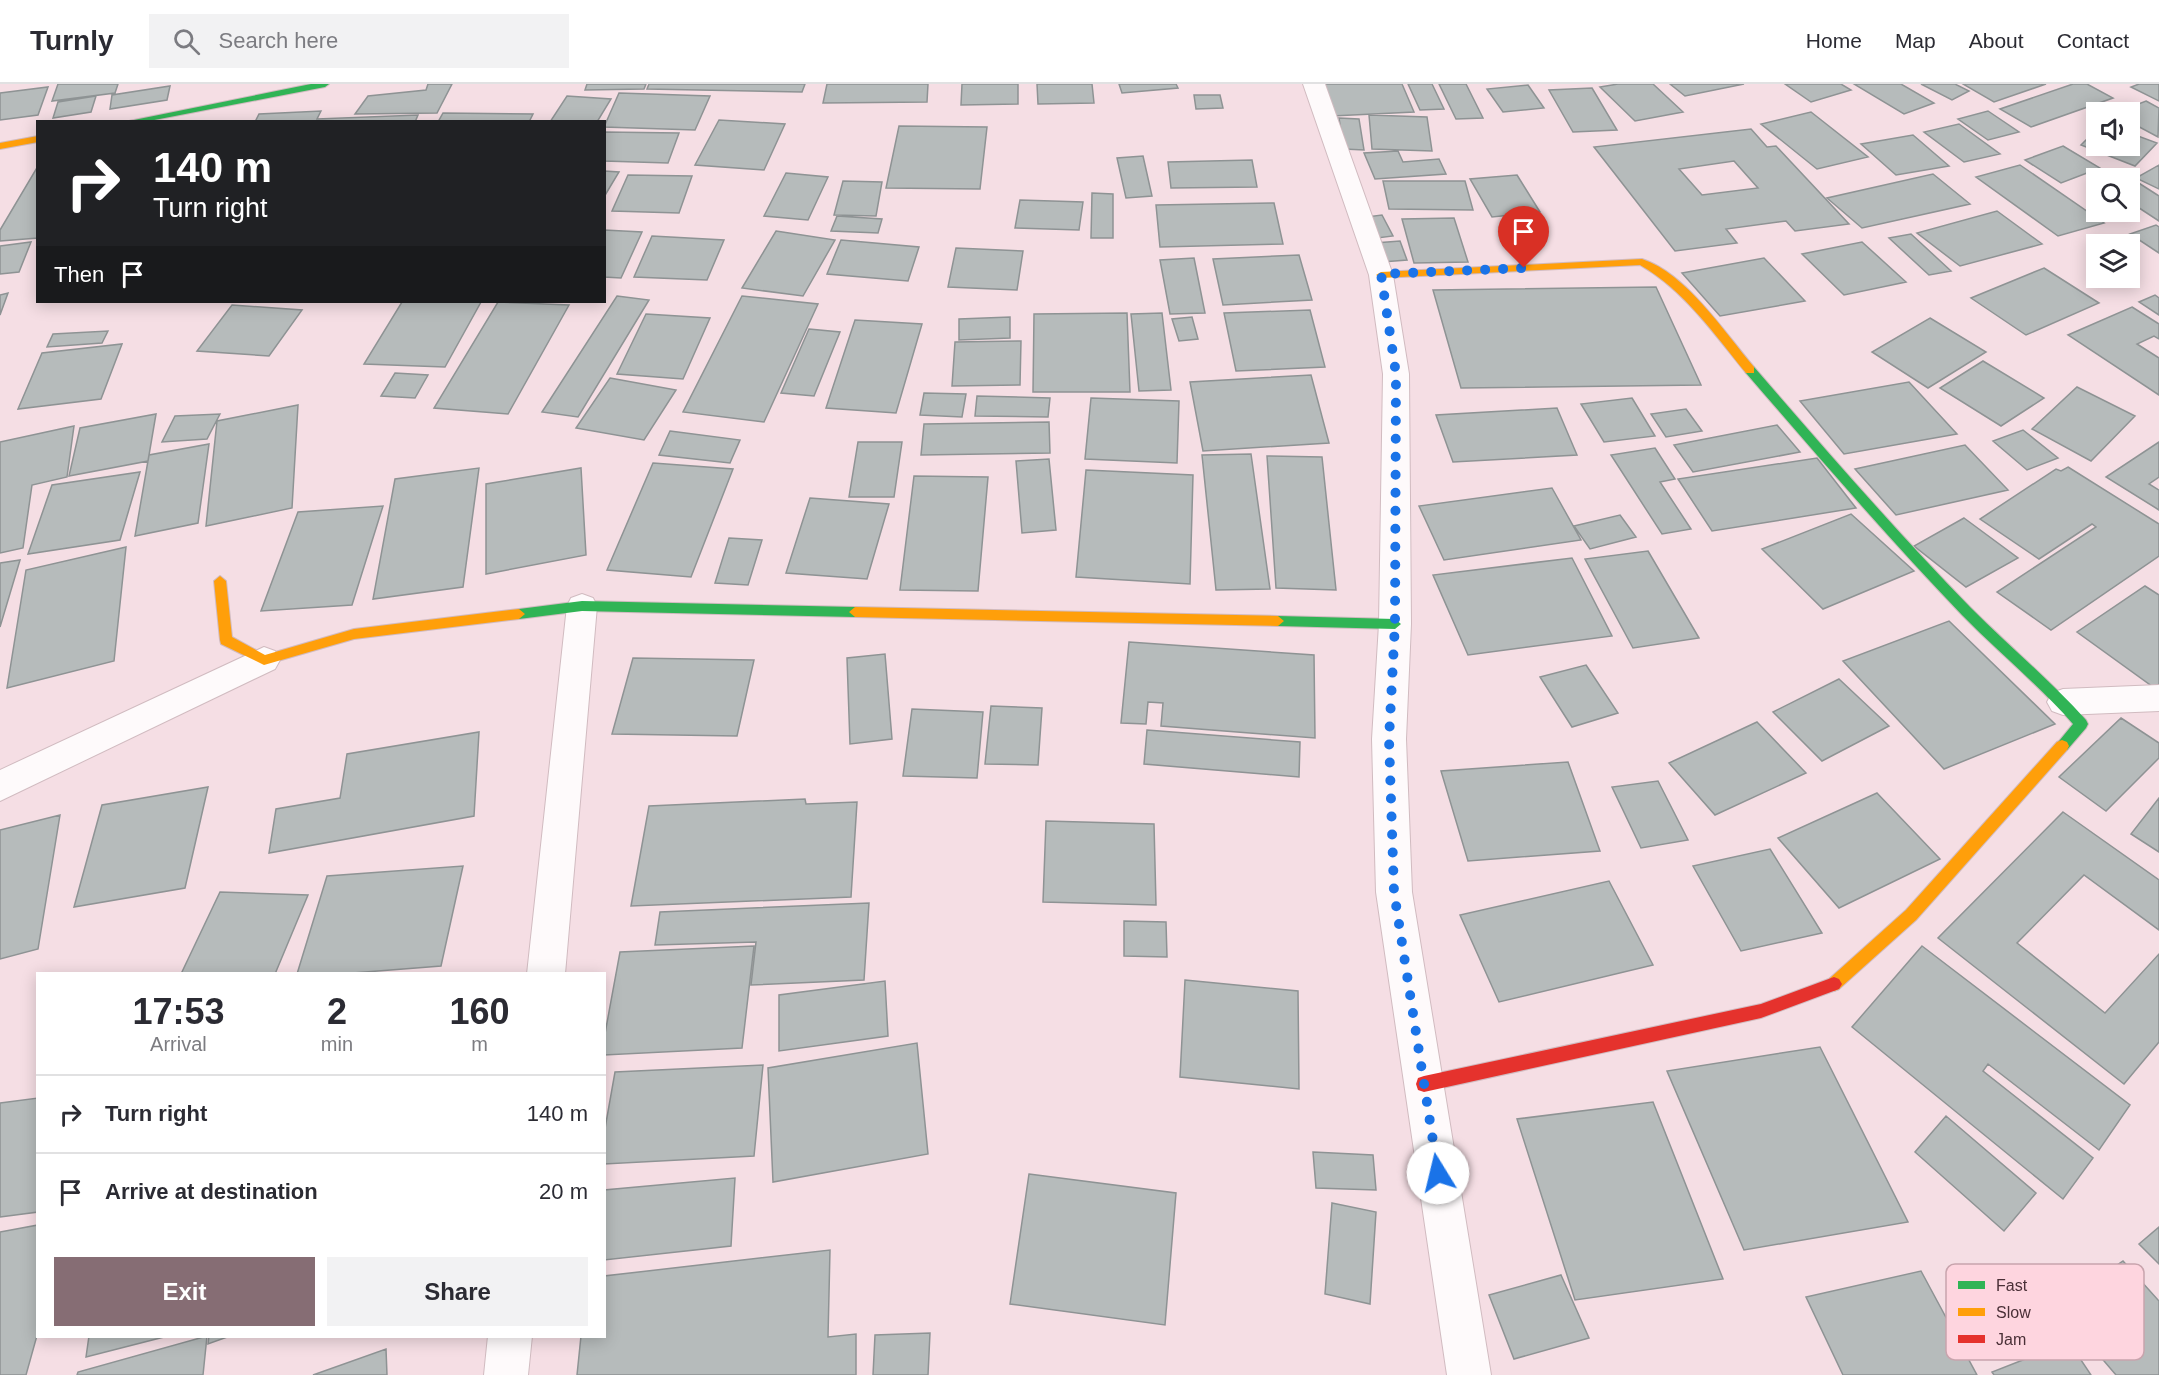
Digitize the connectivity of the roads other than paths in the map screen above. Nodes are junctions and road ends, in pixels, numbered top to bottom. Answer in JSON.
{"nodes":[{"id":1,"x":325,"y":84,"type":"edge"},
{"id":2,"x":1314,"y":84,"type":"edge"},
{"id":3,"x":138,"y":120,"type":"edge"},
{"id":4,"x":36,"y":139,"type":"edge"},
{"id":5,"x":0,"y":146,"type":"edge"},
{"id":6,"x":1381,"y":274,"type":"junction"},
{"id":7,"x":220,"y":581,"type":"dead end"},
{"id":8,"x":582,"y":606,"type":"junction"},
{"id":9,"x":1395,"y":624,"type":"junction"},
{"id":10,"x":264,"y":660,"type":"junction"},
{"id":11,"x":2159,"y":698,"type":"edge"},
{"id":12,"x":2063,"y":702,"type":"junction"},
{"id":13,"x":0,"y":786,"type":"edge"},
{"id":14,"x":546,"y":972,"type":"edge"},
{"id":15,"x":1424,"y":1084,"type":"junction"},
{"id":16,"x":510,"y":1338,"type":"edge"},
{"id":17,"x":506,"y":1375,"type":"edge"},
{"id":18,"x":1469,"y":1375,"type":"edge"}],
"edges":[{"from":1,"to":3,"type":"street"},
{"from":2,"to":6,"type":"street"},
{"from":4,"to":5,"type":"street"},
{"from":6,"to":9,"type":"street"},
{"from":6,"to":12,"type":"street"},
{"from":7,"to":10,"type":"street"},
{"from":8,"to":9,"type":"street"},
{"from":8,"to":10,"type":"street"},
{"from":8,"to":14,"type":"street"},
{"from":9,"to":15,"type":"street"},
{"from":10,"to":13,"type":"street"},
{"from":11,"to":12,"type":"street"},
{"from":12,"to":15,"type":"street"},
{"from":15,"to":18,"type":"street"},
{"from":16,"to":17,"type":"street"}]}
